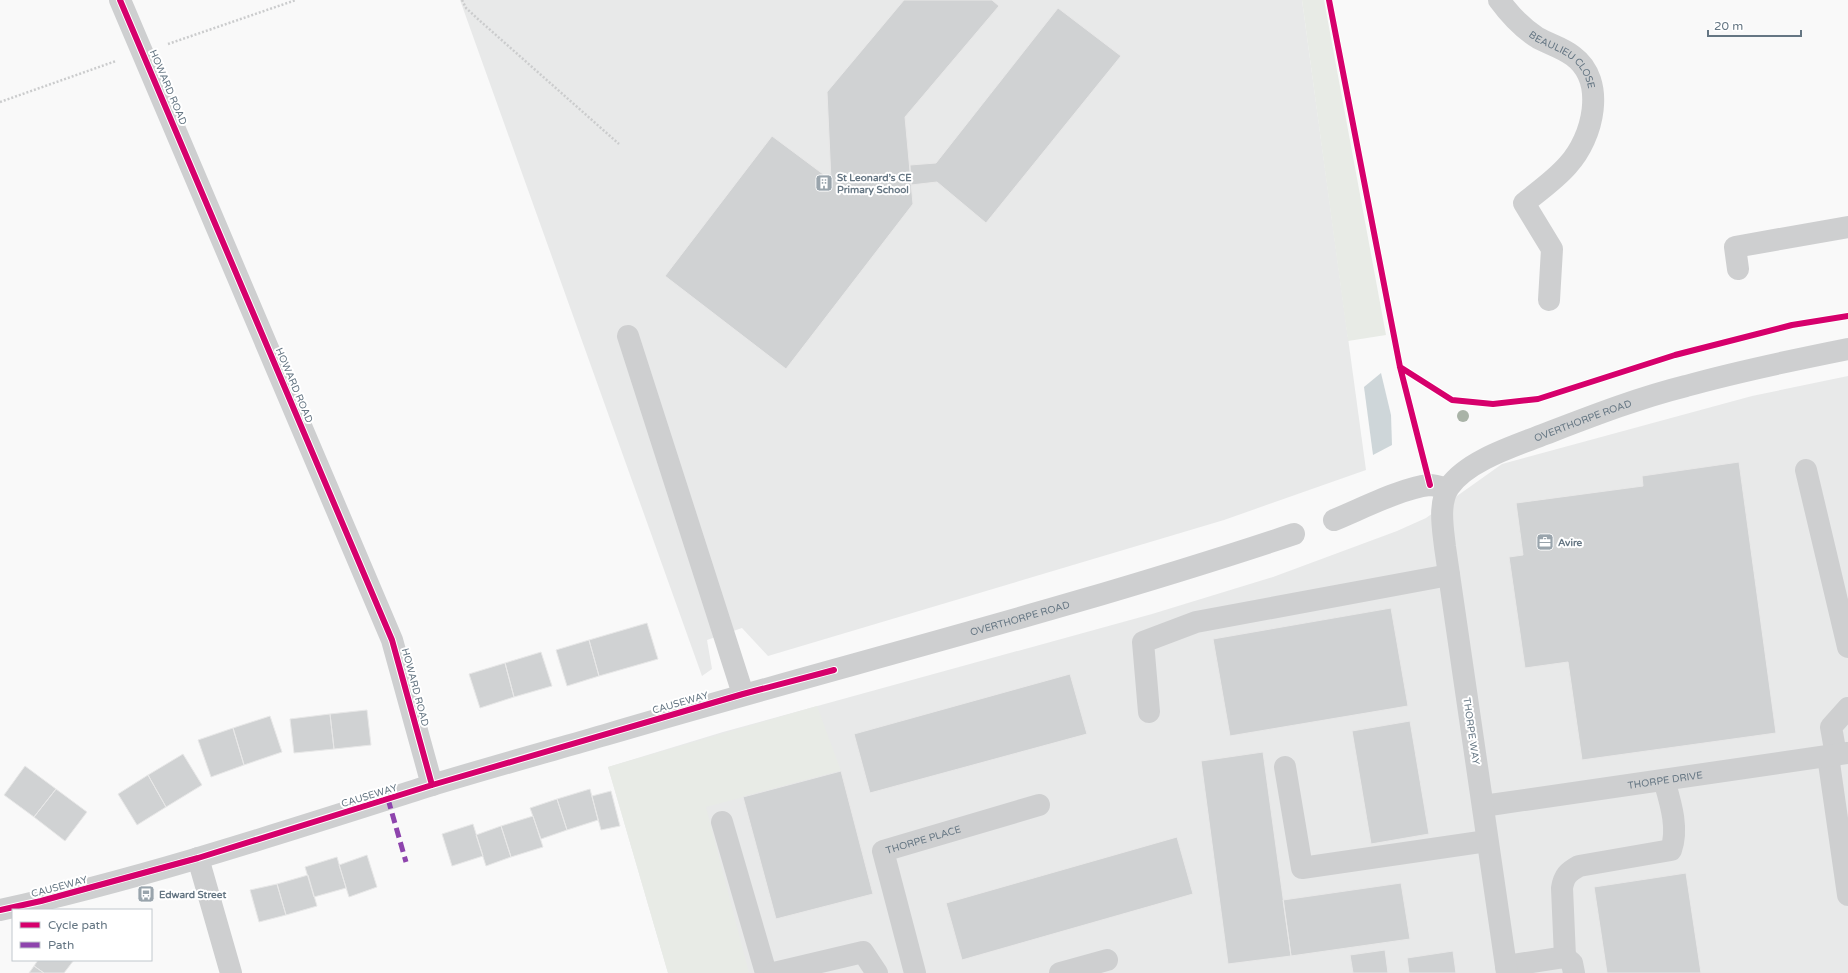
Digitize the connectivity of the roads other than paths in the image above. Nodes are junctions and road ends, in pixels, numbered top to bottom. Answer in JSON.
{"nodes":[{"id":1,"x":120,"y":0,"type":"edge"},
{"id":2,"x":1499,"y":0,"type":"edge"},
{"id":3,"x":1848,"y":227,"type":"edge"},
{"id":4,"x":1738,"y":269,"type":"dead end"},
{"id":5,"x":1549,"y":300,"type":"dead end"},
{"id":6,"x":628,"y":336,"type":"dead end"},
{"id":7,"x":1848,"y":349,"type":"edge"},
{"id":8,"x":1806,"y":470,"type":"dead end"},
{"id":9,"x":1447,"y":489,"type":"junction"},
{"id":10,"x":1334,"y":520,"type":"dead end"},
{"id":11,"x":1294,"y":534,"type":"dead end"},
{"id":12,"x":1449,"y":575,"type":"junction"},
{"id":13,"x":1848,"y":647,"type":"edge"},
{"id":14,"x":743,"y":694,"type":"junction"},
{"id":15,"x":1848,"y":708,"type":"edge"},
{"id":16,"x":1149,"y":712,"type":"dead end"},
{"id":17,"x":1837,"y":755,"type":"edge"},
{"id":18,"x":1285,"y":767,"type":"dead end"},
{"id":19,"x":1664,"y":780,"type":"junction"},
{"id":20,"x":432,"y":785,"type":"junction"},
{"id":21,"x":1039,"y":804,"type":"dead end"},
{"id":22,"x":1483,"y":806,"type":"junction"},
{"id":23,"x":722,"y":822,"type":"dead end"},
{"id":24,"x":1487,"y":841,"type":"junction"},
{"id":25,"x":198,"y":858,"type":"junction"},
{"id":26,"x":1848,"y":895,"type":"edge"},
{"id":27,"x":0,"y":910,"type":"edge"},
{"id":28,"x":1107,"y":960,"type":"dead end"},
{"id":29,"x":1569,"y":965,"type":"edge"},
{"id":30,"x":1506,"y":970,"type":"edge"},
{"id":31,"x":231,"y":973,"type":"edge"},
{"id":32,"x":766,"y":973,"type":"edge"},
{"id":33,"x":774,"y":973,"type":"edge"},
{"id":34,"x":877,"y":973,"type":"edge"},
{"id":35,"x":915,"y":973,"type":"edge"},
{"id":36,"x":1060,"y":973,"type":"edge"}],
"edges":[{"from":1,"to":20,"type":"street","name":"HOWARD ROAD"},
{"from":2,"to":5,"type":"street","name":"BEAULIEU CLOSE"},
{"from":3,"to":4,"type":"street"},
{"from":6,"to":14,"type":"street"},
{"from":7,"to":9,"type":"street","name":"OVERTHORPE ROAD"},
{"from":8,"to":13,"type":"street"},
{"from":9,"to":10,"type":"street"},
{"from":9,"to":12,"type":"street","name":"THORPE WAY"},
{"from":11,"to":14,"type":"street","name":"OVERTHORPE ROAD"},
{"from":12,"to":16,"type":"street"},
{"from":12,"to":22,"type":"street","name":"THORPE WAY"},
{"from":14,"to":20,"type":"street","name":"CAUSEWAY"},
{"from":15,"to":17,"type":"street"},
{"from":17,"to":19,"type":"street","name":"THORPE DRIVE"},
{"from":17,"to":26,"type":"street"},
{"from":18,"to":24,"type":"street"},
{"from":19,"to":22,"type":"street","name":"THORPE DRIVE"},
{"from":19,"to":29,"type":"street"},
{"from":20,"to":25,"type":"street","name":"CAUSEWAY"},
{"from":21,"to":35,"type":"street","name":"THORPE PLACE"},
{"from":22,"to":24,"type":"street","name":"THORPE WAY"},
{"from":23,"to":32,"type":"street"},
{"from":24,"to":30,"type":"street","name":"THORPE WAY"},
{"from":25,"to":27,"type":"street","name":"CAUSEWAY"},
{"from":25,"to":31,"type":"street"},
{"from":28,"to":36,"type":"street"},
{"from":29,"to":30,"type":"street"},
{"from":33,"to":34,"type":"street"}]}
